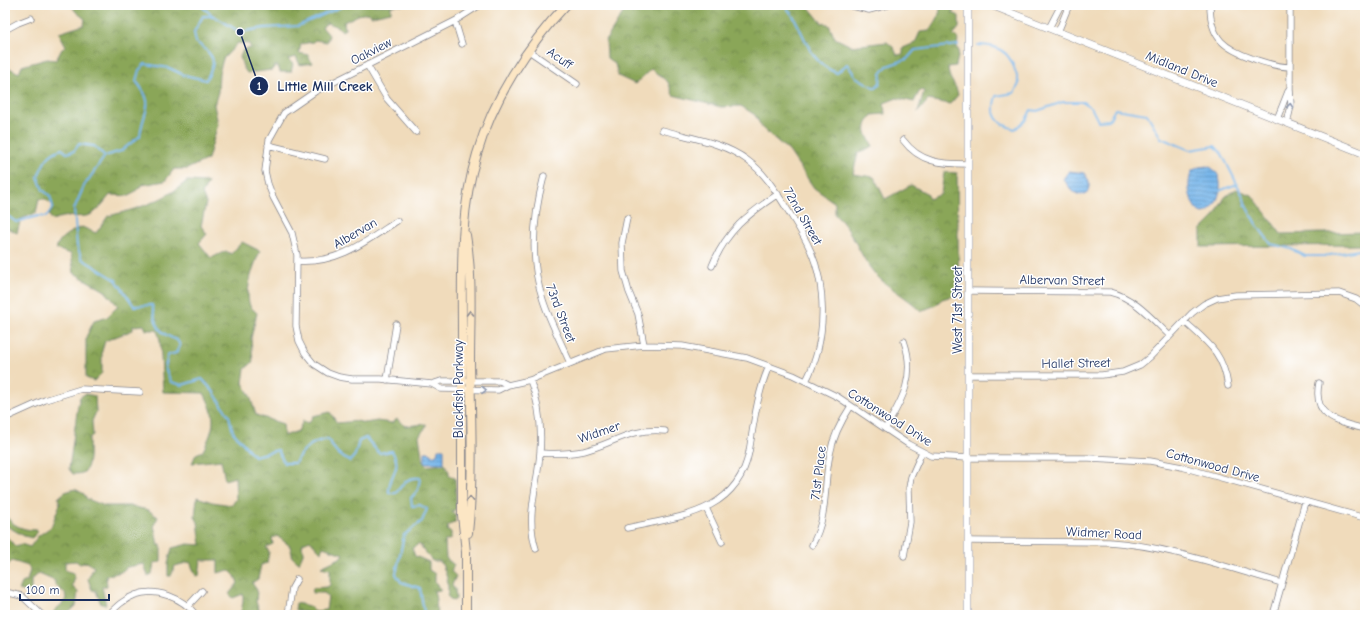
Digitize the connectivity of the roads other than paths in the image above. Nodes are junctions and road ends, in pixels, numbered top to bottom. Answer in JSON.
{"nodes":[{"id":1,"x":480,"y":5,"type":"edge"},
{"id":2,"x":566,"y":5,"type":"edge"},
{"id":3,"x":848,"y":5,"type":"edge"},
{"id":4,"x":888,"y":5,"type":"edge"},
{"id":5,"x":968,"y":5,"type":"edge"},
{"id":6,"x":991,"y":5,"type":"edge"},
{"id":7,"x":1061,"y":5,"type":"edge"},
{"id":8,"x":1069,"y":5,"type":"edge"},
{"id":9,"x":1210,"y":5,"type":"edge"},
{"id":10,"x":1290,"y":5,"type":"edge"},
{"id":11,"x":31,"y":18,"type":"dead end"},
{"id":12,"x":455,"y":21,"type":"junction"},
{"id":13,"x":1049,"y":28,"type":"junction"},
{"id":14,"x":5,"y":30,"type":"edge"},
{"id":15,"x":1058,"y":32,"type":"junction"},
{"id":16,"x":462,"y":44,"type":"dead end"},
{"id":17,"x":530,"y":51,"type":"junction"},
{"id":18,"x":367,"y":65,"type":"junction"},
{"id":19,"x":1290,"y":67,"type":"junction"},
{"id":20,"x":577,"y":84,"type":"dead end"},
{"id":21,"x":1290,"y":89,"type":"junction"},
{"id":22,"x":1277,"y":119,"type":"junction"},
{"id":23,"x":1287,"y":123,"type":"junction"},
{"id":24,"x":662,"y":130,"type":"dead end"},
{"id":25,"x":416,"y":132,"type":"dead end"},
{"id":26,"x":903,"y":140,"type":"dead end"},
{"id":27,"x":268,"y":145,"type":"junction"},
{"id":28,"x":1365,"y":154,"type":"edge"},
{"id":29,"x":325,"y":160,"type":"dead end"},
{"id":30,"x":968,"y":164,"type":"junction"},
{"id":31,"x":544,"y":176,"type":"dead end"},
{"id":32,"x":778,"y":194,"type":"junction"},
{"id":33,"x":627,"y":218,"type":"dead end"},
{"id":34,"x":397,"y":221,"type":"dead end"},
{"id":35,"x":297,"y":262,"type":"junction"},
{"id":36,"x":712,"y":266,"type":"dead end"},
{"id":37,"x":969,"y":291,"type":"junction"},
{"id":38,"x":1364,"y":305,"type":"edge"},
{"id":39,"x":1184,"y":321,"type":"junction"},
{"id":40,"x":396,"y":324,"type":"dead end"},
{"id":41,"x":1170,"y":336,"type":"junction"},
{"id":42,"x":904,"y":341,"type":"dead end"},
{"id":43,"x":644,"y":345,"type":"junction"},
{"id":44,"x":570,"y":363,"type":"junction"},
{"id":45,"x":769,"y":366,"type":"junction"},
{"id":46,"x":969,"y":375,"type":"junction"},
{"id":47,"x":387,"y":380,"type":"junction"},
{"id":48,"x":530,"y":380,"type":"junction"},
{"id":49,"x":466,"y":381,"type":"junction"},
{"id":50,"x":806,"y":381,"type":"junction"},
{"id":51,"x":1319,"y":383,"type":"dead end"},
{"id":52,"x":432,"y":384,"type":"junction"},
{"id":53,"x":508,"y":386,"type":"junction"},
{"id":54,"x":1228,"y":386,"type":"dead end"},
{"id":55,"x":466,"y":390,"type":"junction"},
{"id":56,"x":140,"y":392,"type":"dead end"},
{"id":57,"x":851,"y":406,"type":"junction"},
{"id":58,"x":5,"y":418,"type":"edge"},
{"id":59,"x":885,"y":428,"type":"junction"},
{"id":60,"x":1365,"y":429,"type":"edge"},
{"id":61,"x":665,"y":431,"type":"dead end"},
{"id":62,"x":922,"y":452,"type":"junction"},
{"id":63,"x":540,"y":453,"type":"junction"},
{"id":64,"x":968,"y":458,"type":"junction"},
{"id":65,"x":1305,"y":502,"type":"junction"},
{"id":66,"x":706,"y":508,"type":"junction"},
{"id":67,"x":1365,"y":518,"type":"edge"},
{"id":68,"x":627,"y":528,"type":"dead end"},
{"id":69,"x":968,"y":541,"type":"junction"},
{"id":70,"x":722,"y":542,"type":"dead end"},
{"id":71,"x":812,"y":545,"type":"dead end"},
{"id":72,"x":536,"y":549,"type":"dead end"},
{"id":73,"x":904,"y":556,"type":"dead end"},
{"id":74,"x":297,"y":579,"type":"dead end"},
{"id":75,"x":1282,"y":583,"type":"junction"},
{"id":76,"x":202,"y":591,"type":"dead end"},
{"id":77,"x":5,"y":592,"type":"edge"},
{"id":78,"x":188,"y":606,"type":"junction"},
{"id":79,"x":42,"y":615,"type":"edge"},
{"id":80,"x":108,"y":615,"type":"edge"},
{"id":81,"x":196,"y":615,"type":"edge"},
{"id":82,"x":288,"y":615,"type":"edge"},
{"id":83,"x":466,"y":615,"type":"edge"},
{"id":84,"x":968,"y":615,"type":"edge"},
{"id":85,"x":1273,"y":615,"type":"edge"}],
"edges":[{"from":1,"to":12,"type":"street","name":"Oakview"},
{"from":2,"to":17,"type":"main road","name":"Blackfish Parkway"},
{"from":3,"to":4,"type":"street"},
{"from":5,"to":30,"type":"street","name":"West 71st Street"},
{"from":6,"to":13,"type":"street","name":"Midland Drive"},
{"from":7,"to":13,"type":"street"},
{"from":8,"to":15,"type":"street"},
{"from":9,"to":19,"type":"street"},
{"from":10,"to":19,"type":"street"},
{"from":11,"to":14,"type":"street"},
{"from":12,"to":16,"type":"street"},
{"from":12,"to":18,"type":"street","name":"Oakview"},
{"from":13,"to":15,"type":"street","name":"Midland Drive"},
{"from":15,"to":22,"type":"street","name":"Midland Drive"},
{"from":17,"to":20,"type":"street","name":"Acuff"},
{"from":17,"to":49,"type":"main road","name":"Blackfish Parkway"},
{"from":18,"to":25,"type":"street"},
{"from":18,"to":27,"type":"street","name":"Oakview"},
{"from":19,"to":21,"type":"street"},
{"from":21,"to":22,"type":"street"},
{"from":23,"to":21,"type":"street","one_way":true},
{"from":22,"to":23,"type":"street","name":"Midland Drive"},
{"from":23,"to":28,"type":"street","name":"Midland Drive"},
{"from":24,"to":32,"type":"street","name":"72nd Street"},
{"from":26,"to":30,"type":"street"},
{"from":27,"to":29,"type":"street"},
{"from":27,"to":35,"type":"street","name":"Oakview"},
{"from":30,"to":37,"type":"street","name":"West 71st Street"},
{"from":31,"to":44,"type":"street","name":"73rd Street"},
{"from":32,"to":36,"type":"street"},
{"from":32,"to":50,"type":"street","name":"72nd Street"},
{"from":33,"to":43,"type":"street"},
{"from":34,"to":35,"type":"street","name":"Albervan"},
{"from":35,"to":47,"type":"street","name":"Cottonwood Drive"},
{"from":37,"to":41,"type":"street","name":"Albervan Street"},
{"from":37,"to":46,"type":"street","name":"West 71st Street"},
{"from":38,"to":39,"type":"street"},
{"from":39,"to":41,"type":"street"},
{"from":39,"to":54,"type":"street"},
{"from":40,"to":47,"type":"street"},
{"from":41,"to":46,"type":"street","name":"Hallet Street"},
{"from":42,"to":59,"type":"street"},
{"from":43,"to":44,"type":"street","name":"Cottonwood Drive"},
{"from":43,"to":45,"type":"street","name":"Cottonwood Drive"},
{"from":44,"to":48,"type":"street","name":"Cottonwood Drive"},
{"from":45,"to":50,"type":"street","name":"Cottonwood Drive"},
{"from":45,"to":66,"type":"street"},
{"from":46,"to":64,"type":"street","name":"West 71st Street"},
{"from":47,"to":52,"type":"street","name":"Cottonwood Drive"},
{"from":48,"to":53,"type":"street","name":"Cottonwood Drive"},
{"from":48,"to":63,"type":"street"},
{"from":49,"to":52,"type":"street","name":"Cottonwood Drive"},
{"from":49,"to":53,"type":"street","name":"Cottonwood Drive"},
{"from":49,"to":55,"type":"main road","name":"Blackfish Parkway"},
{"from":50,"to":57,"type":"street","name":"Cottonwood Drive"},
{"from":51,"to":60,"type":"street"},
{"from":52,"to":55,"type":"street","name":"Cottonwood Drive"},
{"from":55,"to":53,"type":"street","name":"Cottonwood Drive","one_way":true},
{"from":55,"to":83,"type":"main road","name":"Blackfish Parkway"},
{"from":56,"to":58,"type":"street"},
{"from":57,"to":59,"type":"street","name":"Cottonwood Drive"},
{"from":57,"to":71,"type":"street","name":"71st Place"},
{"from":59,"to":62,"type":"street","name":"Cottonwood Drive"},
{"from":61,"to":63,"type":"street","name":"Widmer"},
{"from":62,"to":64,"type":"street","name":"Cottonwood Drive"},
{"from":62,"to":73,"type":"street"},
{"from":63,"to":72,"type":"street"},
{"from":64,"to":65,"type":"street","name":"Cottonwood Drive"},
{"from":64,"to":69,"type":"street","name":"West 71st Street"},
{"from":65,"to":67,"type":"street","name":"Cottonwood Drive"},
{"from":65,"to":75,"type":"street"},
{"from":66,"to":68,"type":"street"},
{"from":66,"to":70,"type":"street"},
{"from":69,"to":75,"type":"street","name":"Widmer Road"},
{"from":69,"to":84,"type":"street","name":"West 71st Street"},
{"from":74,"to":82,"type":"street"},
{"from":75,"to":85,"type":"street"},
{"from":76,"to":78,"type":"street"},
{"from":77,"to":79,"type":"street"},
{"from":78,"to":80,"type":"street"},
{"from":78,"to":81,"type":"street"}]}
